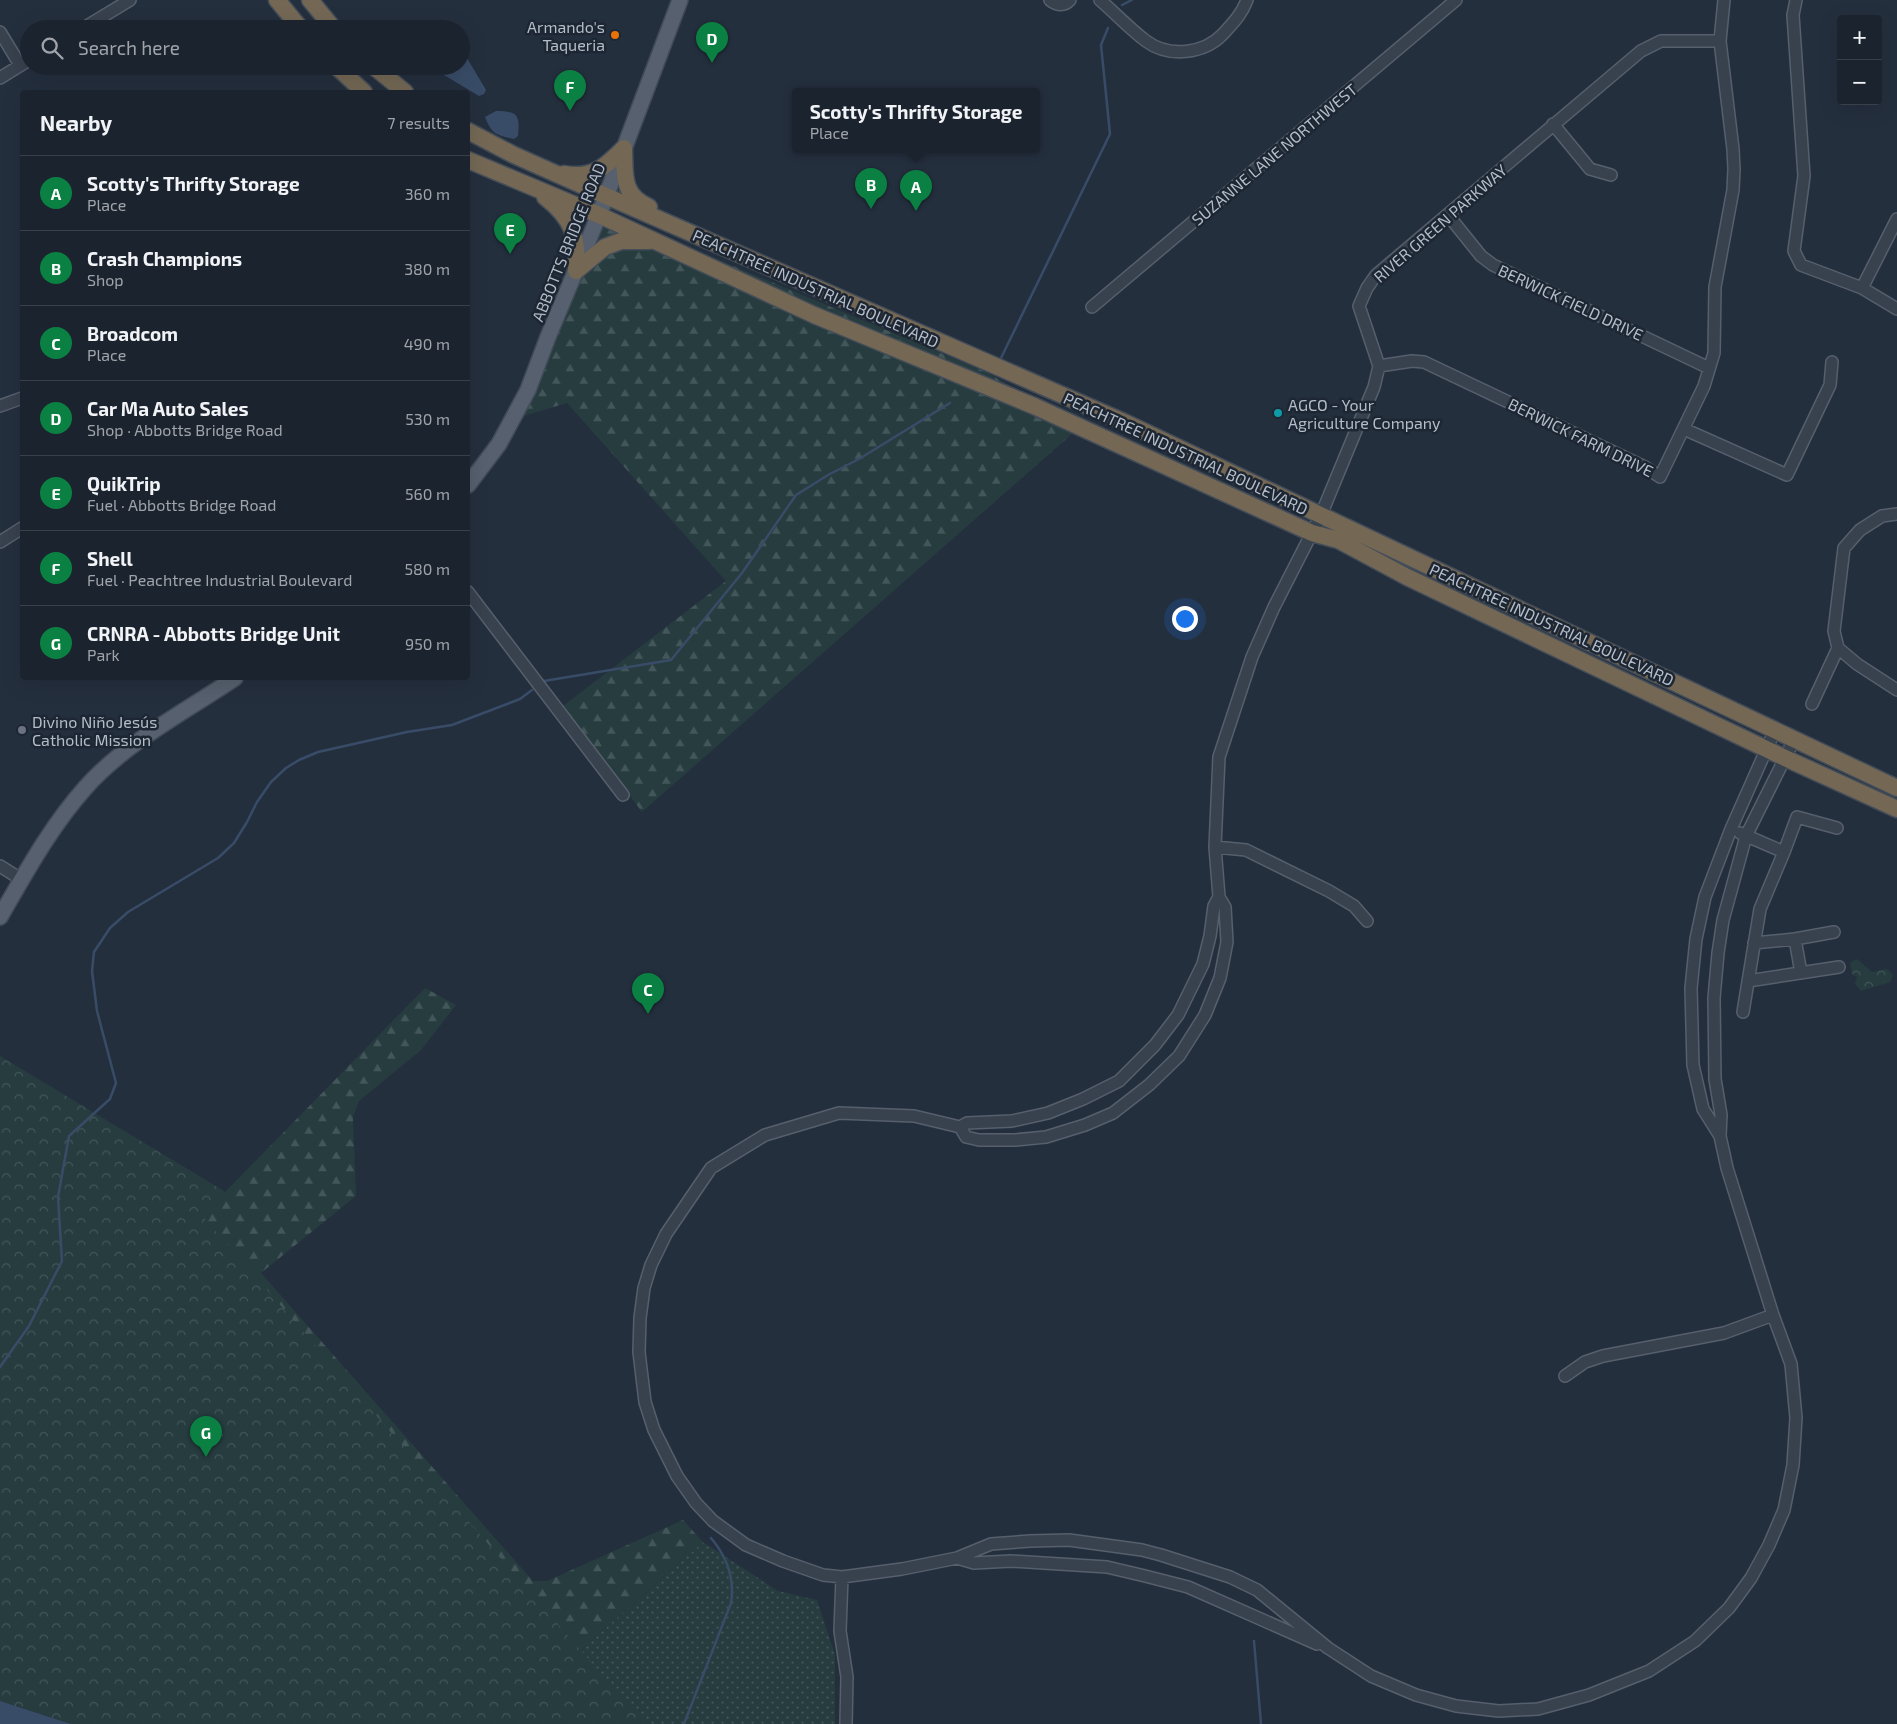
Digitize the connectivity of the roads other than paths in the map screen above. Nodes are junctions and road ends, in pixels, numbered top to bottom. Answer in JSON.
{"nodes":[{"id":1,"x":130,"y":0,"type":"edge"},
{"id":2,"x":277,"y":0,"type":"edge"},
{"id":3,"x":310,"y":0,"type":"edge"},
{"id":4,"x":680,"y":0,"type":"edge"},
{"id":5,"x":1050,"y":0,"type":"edge"},
{"id":6,"x":1070,"y":0,"type":"edge"},
{"id":7,"x":1100,"y":0,"type":"edge"},
{"id":8,"x":1247,"y":0,"type":"edge"},
{"id":9,"x":1456,"y":0,"type":"edge"},
{"id":10,"x":1724,"y":0,"type":"edge"},
{"id":11,"x":1796,"y":0,"type":"edge"},
{"id":12,"x":97,"y":20,"type":"edge"},
{"id":13,"x":294,"y":20,"type":"edge"},
{"id":14,"x":327,"y":20,"type":"edge"},
{"id":15,"x":0,"y":32,"type":"edge"},
{"id":16,"x":1720,"y":41,"type":"junction"},
{"id":17,"x":20,"y":58,"type":"edge"},
{"id":18,"x":20,"y":66,"type":"edge"},
{"id":19,"x":346,"y":75,"type":"edge"},
{"id":20,"x":384,"y":75,"type":"edge"},
{"id":21,"x":0,"y":78,"type":"edge"},
{"id":22,"x":362,"y":90,"type":"edge"},
{"id":23,"x":403,"y":90,"type":"edge"},
{"id":24,"x":1553,"y":124,"type":"junction"},
{"id":25,"x":470,"y":133,"type":"edge"},
{"id":26,"x":624,"y":148,"type":"junction"},
{"id":27,"x":470,"y":161,"type":"edge"},
{"id":28,"x":551,"y":171,"type":"junction"},
{"id":29,"x":1611,"y":175,"type":"dead end"},
{"id":30,"x":533,"y":187,"type":"junction"},
{"id":31,"x":606,"y":196,"type":"junction"},
{"id":32,"x":599,"y":215,"type":"junction"},
{"id":33,"x":1448,"y":215,"type":"junction"},
{"id":34,"x":1897,"y":219,"type":"edge"},
{"id":35,"x":676,"y":227,"type":"junction"},
{"id":36,"x":653,"y":241,"type":"junction"},
{"id":37,"x":576,"y":271,"type":"junction"},
{"id":38,"x":1862,"y":288,"type":"junction"},
{"id":39,"x":1092,"y":307,"type":"dead end"},
{"id":40,"x":1897,"y":309,"type":"edge"},
{"id":41,"x":1832,"y":362,"type":"dead end"},
{"id":42,"x":1379,"y":366,"type":"junction"},
{"id":43,"x":1709,"y":368,"type":"junction"},
{"id":44,"x":20,"y":399,"type":"edge"},
{"id":45,"x":0,"y":406,"type":"edge"},
{"id":46,"x":1684,"y":429,"type":"junction"},
{"id":47,"x":470,"y":482,"type":"edge"},
{"id":48,"x":1897,"y":514,"type":"edge"},
{"id":49,"x":1320,"y":515,"type":"junction"},
{"id":50,"x":20,"y":529,"type":"edge"},
{"id":51,"x":1312,"y":533,"type":"junction"},
{"id":52,"x":0,"y":542,"type":"edge"},
{"id":53,"x":470,"y":595,"type":"edge"},
{"id":54,"x":1838,"y":648,"type":"junction"},
{"id":55,"x":232,"y":680,"type":"edge"},
{"id":56,"x":1897,"y":690,"type":"edge"},
{"id":57,"x":1812,"y":704,"type":"dead end"},
{"id":58,"x":1775,"y":730,"type":"junction"},
{"id":59,"x":1794,"y":740,"type":"junction"},
{"id":60,"x":1767,"y":748,"type":"junction"},
{"id":61,"x":1785,"y":758,"type":"junction"},
{"id":62,"x":1897,"y":788,"type":"edge"},
{"id":63,"x":623,"y":795,"type":"dead end"},
{"id":64,"x":1897,"y":809,"type":"edge"},
{"id":65,"x":1837,"y":828,"type":"dead end"},
{"id":66,"x":1731,"y":830,"type":"junction"},
{"id":67,"x":1746,"y":836,"type":"junction"},
{"id":68,"x":1215,"y":847,"type":"junction"},
{"id":69,"x":1784,"y":852,"type":"junction"},
{"id":70,"x":0,"y":866,"type":"edge"},
{"id":71,"x":22,"y":880,"type":"junction"},
{"id":72,"x":1219,"y":897,"type":"junction"},
{"id":73,"x":0,"y":917,"type":"edge"},
{"id":74,"x":1367,"y":921,"type":"dead end"},
{"id":75,"x":1834,"y":932,"type":"dead end"},
{"id":76,"x":1795,"y":939,"type":"junction"},
{"id":77,"x":1754,"y":943,"type":"junction"},
{"id":78,"x":1839,"y":967,"type":"dead end"},
{"id":79,"x":1800,"y":973,"type":"junction"},
{"id":80,"x":1748,"y":981,"type":"junction"},
{"id":81,"x":1744,"y":1012,"type":"dead end"},
{"id":82,"x":960,"y":1127,"type":"junction"},
{"id":83,"x":1720,"y":1136,"type":"junction"},
{"id":84,"x":1773,"y":1315,"type":"junction"},
{"id":85,"x":1565,"y":1376,"type":"dead end"},
{"id":86,"x":957,"y":1558,"type":"junction"},
{"id":87,"x":842,"y":1577,"type":"junction"},
{"id":88,"x":1328,"y":1648,"type":"junction"},
{"id":89,"x":846,"y":1724,"type":"edge"}],
"edges":[{"from":1,"to":12,"type":"street"},
{"from":2,"to":13,"type":"highway"},
{"from":3,"to":14,"type":"highway"},
{"from":4,"to":26,"type":"main road","name":"ABBOTTS BRIDGE ROAD"},
{"from":5,"to":6,"type":"street"},
{"from":7,"to":8,"type":"street"},
{"from":9,"to":39,"type":"street","name":"SUZANNE LANE NORTHWEST"},
{"from":10,"to":16,"type":"street","name":"BERWICK FARM DRIVE"},
{"from":11,"to":38,"type":"street"},
{"from":15,"to":17,"type":"street"},
{"from":16,"to":24,"type":"street","name":"RIVER GREEN PARKWAY"},
{"from":16,"to":43,"type":"street","name":"BERWICK FARM DRIVE"},
{"from":18,"to":21,"type":"street"},
{"from":19,"to":22,"type":"highway"},
{"from":20,"to":23,"type":"highway"},
{"from":24,"to":29,"type":"street"},
{"from":24,"to":33,"type":"street","name":"RIVER GREEN PARKWAY"},
{"from":25,"to":28,"type":"highway","name":"PEACHTREE INDUSTRIAL BOULEVARD"},
{"from":26,"to":28,"type":"highway"},
{"from":26,"to":31,"type":"main road","name":"ABBOTTS BRIDGE ROAD"},
{"from":26,"to":35,"type":"highway"},
{"from":27,"to":30,"type":"highway","name":"PEACHTREE INDUSTRIAL BOULEVARD"},
{"from":28,"to":31,"type":"highway","name":"PEACHTREE INDUSTRIAL BOULEVARD"},
{"from":30,"to":32,"type":"highway","name":"PEACHTREE INDUSTRIAL BOULEVARD"},
{"from":30,"to":37,"type":"highway"},
{"from":31,"to":32,"type":"main road","name":"ABBOTTS BRIDGE ROAD"},
{"from":31,"to":35,"type":"highway","name":"PEACHTREE INDUSTRIAL BOULEVARD"},
{"from":32,"to":36,"type":"highway","name":"PEACHTREE INDUSTRIAL BOULEVARD"},
{"from":32,"to":37,"type":"main road","name":"ABBOTTS BRIDGE ROAD"},
{"from":33,"to":42,"type":"street","name":"RIVER GREEN PARKWAY"},
{"from":33,"to":43,"type":"street","name":"BERWICK FIELD DRIVE"},
{"from":34,"to":38,"type":"street"},
{"from":35,"to":49,"type":"highway","name":"PEACHTREE INDUSTRIAL BOULEVARD"},
{"from":36,"to":37,"type":"highway"},
{"from":36,"to":51,"type":"highway","name":"PEACHTREE INDUSTRIAL BOULEVARD"},
{"from":37,"to":47,"type":"main road","name":"ABBOTTS BRIDGE ROAD"},
{"from":38,"to":40,"type":"street"},
{"from":41,"to":46,"type":"street"},
{"from":42,"to":46,"type":"street","name":"BERWICK FARM DRIVE"},
{"from":42,"to":49,"type":"street"},
{"from":43,"to":46,"type":"street","name":"BERWICK FARM DRIVE"},
{"from":44,"to":45,"type":"street"},
{"from":48,"to":54,"type":"street"},
{"from":49,"to":51,"type":"street"},
{"from":49,"to":58,"type":"highway","name":"PEACHTREE INDUSTRIAL BOULEVARD"},
{"from":50,"to":52,"type":"street"},
{"from":51,"to":60,"type":"highway","name":"PEACHTREE INDUSTRIAL BOULEVARD"},
{"from":51,"to":68,"type":"street"},
{"from":53,"to":63,"type":"street"},
{"from":54,"to":56,"type":"street"},
{"from":54,"to":57,"type":"street"},
{"from":55,"to":71,"type":"main road"},
{"from":58,"to":59,"type":"highway","name":"PEACHTREE INDUSTRIAL BOULEVARD"},
{"from":58,"to":60,"type":"street"},
{"from":59,"to":61,"type":"street"},
{"from":59,"to":62,"type":"highway","name":"PEACHTREE INDUSTRIAL BOULEVARD"},
{"from":60,"to":61,"type":"highway","name":"PEACHTREE INDUSTRIAL BOULEVARD"},
{"from":60,"to":66,"type":"street"},
{"from":61,"to":64,"type":"highway","name":"PEACHTREE INDUSTRIAL BOULEVARD"},
{"from":61,"to":67,"type":"street"},
{"from":65,"to":69,"type":"street"},
{"from":66,"to":67,"type":"street"},
{"from":66,"to":83,"type":"street"},
{"from":67,"to":69,"type":"street"},
{"from":67,"to":83,"type":"street"},
{"from":68,"to":72,"type":"street"},
{"from":68,"to":74,"type":"street"},
{"from":69,"to":77,"type":"street"},
{"from":70,"to":71,"type":"street"},
{"from":71,"to":73,"type":"main road"},
{"from":72,"to":82,"type":"street"},
{"from":72,"to":82,"type":"street"},
{"from":75,"to":76,"type":"street"},
{"from":76,"to":77,"type":"street"},
{"from":76,"to":79,"type":"street"},
{"from":77,"to":80,"type":"street"},
{"from":78,"to":79,"type":"street"},
{"from":79,"to":80,"type":"street"},
{"from":80,"to":81,"type":"street"},
{"from":82,"to":87,"type":"street"},
{"from":83,"to":84,"type":"street"},
{"from":84,"to":85,"type":"street"},
{"from":84,"to":88,"type":"street"},
{"from":86,"to":87,"type":"street"},
{"from":86,"to":88,"type":"street"},
{"from":86,"to":88,"type":"street"},
{"from":87,"to":89,"type":"street"}]}
